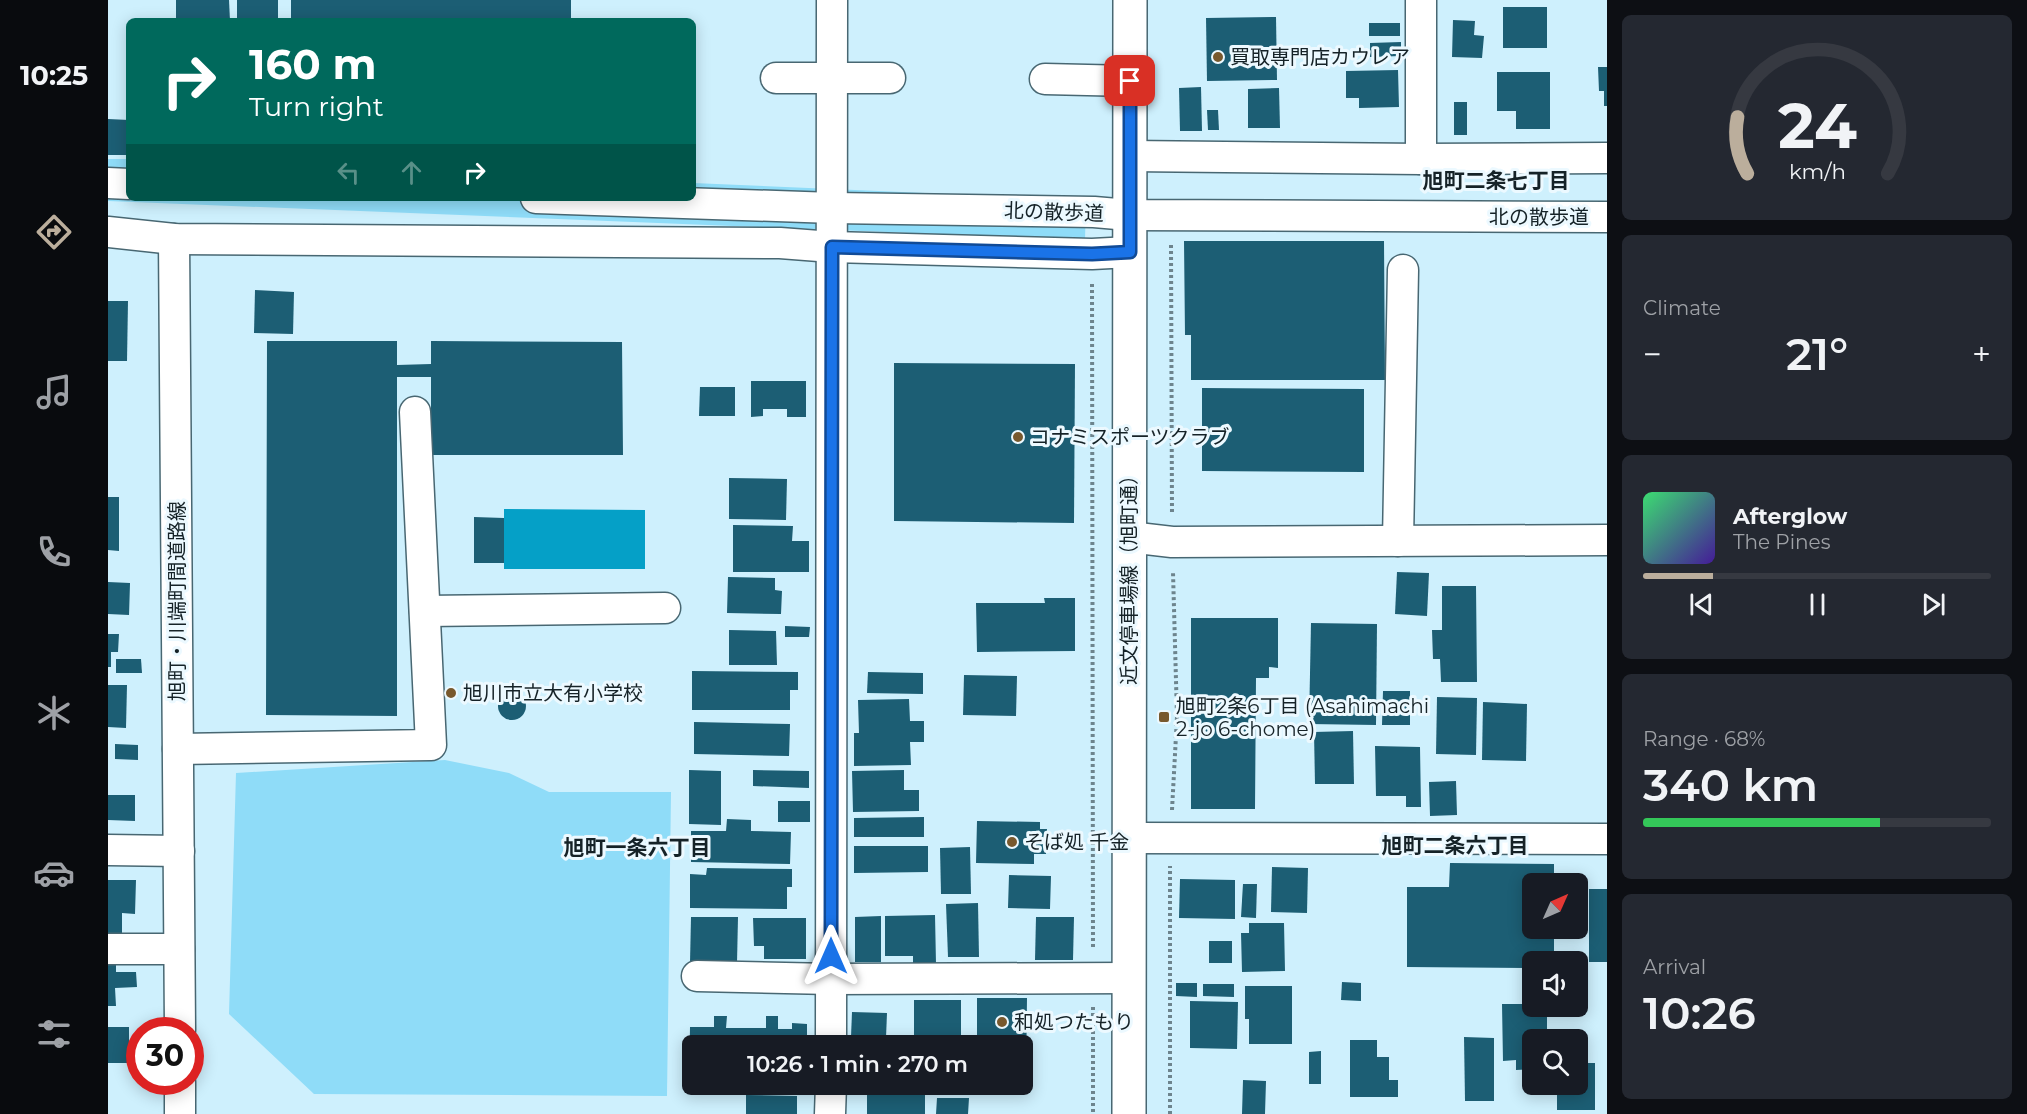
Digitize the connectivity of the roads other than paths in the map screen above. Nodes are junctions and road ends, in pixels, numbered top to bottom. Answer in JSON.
{"nodes":[{"id":1,"x":832,"y":0,"type":"edge"},
{"id":2,"x":1130,"y":0,"type":"edge"},
{"id":3,"x":1421,"y":0,"type":"edge"},
{"id":4,"x":776,"y":78,"type":"dead end"},
{"id":5,"x":890,"y":78,"type":"dead end"},
{"id":6,"x":832,"y":79,"type":"junction"},
{"id":7,"x":1045,"y":79,"type":"dead end"},
{"id":8,"x":1130,"y":81,"type":"junction"},
{"id":9,"x":1130,"y":156,"type":"junction"},
{"id":10,"x":1607,"y":158,"type":"edge"},
{"id":11,"x":1421,"y":159,"type":"junction"},
{"id":12,"x":108,"y":183,"type":"edge"},
{"id":13,"x":126,"y":184,"type":"edge"},
{"id":14,"x":625,"y":201,"type":"edge"},
{"id":15,"x":833,"y":208,"type":"junction"},
{"id":16,"x":1129,"y":215,"type":"junction"},
{"id":17,"x":1607,"y":217,"type":"edge"},
{"id":18,"x":108,"y":232,"type":"edge"},
{"id":19,"x":174,"y":239,"type":"junction"},
{"id":20,"x":832,"y":247,"type":"junction"},
{"id":21,"x":1130,"y":252,"type":"junction"},
{"id":22,"x":1403,"y":270,"type":"dead end"},
{"id":23,"x":415,"y":412,"type":"dead end"},
{"id":24,"x":1130,"y":537,"type":"junction"},
{"id":25,"x":1607,"y":540,"type":"edge"},
{"id":26,"x":1398,"y":541,"type":"junction"},
{"id":27,"x":666,"y":608,"type":"dead end"},
{"id":28,"x":424,"y":612,"type":"junction"},
{"id":29,"x":178,"y":749,"type":"junction"},
{"id":30,"x":1129,"y":838,"type":"junction"},
{"id":31,"x":1607,"y":839,"type":"edge"},
{"id":32,"x":108,"y":850,"type":"edge"},
{"id":33,"x":178,"y":851,"type":"junction"},
{"id":34,"x":108,"y":949,"type":"edge"},
{"id":35,"x":179,"y":949,"type":"junction"},
{"id":36,"x":697,"y":976,"type":"dead end"},
{"id":37,"x":1129,"y":978,"type":"junction"},
{"id":38,"x":831,"y":979,"type":"junction"},
{"id":39,"x":180,"y":1017,"type":"edge"},
{"id":40,"x":831,"y":1035,"type":"edge"},
{"id":41,"x":180,"y":1095,"type":"edge"},
{"id":42,"x":831,"y":1095,"type":"edge"},
{"id":43,"x":180,"y":1114,"type":"edge"},
{"id":44,"x":831,"y":1114,"type":"edge"},
{"id":45,"x":1130,"y":1114,"type":"edge"}],
"edges":[{"from":1,"to":6,"type":"street"},
{"from":2,"to":8,"type":"main road","name":"近文停車場線（旭町通）"},
{"from":3,"to":11,"type":"street"},
{"from":4,"to":6,"type":"street"},
{"from":5,"to":6,"type":"street"},
{"from":6,"to":15,"type":"street"},
{"from":7,"to":8,"type":"street"},
{"from":8,"to":9,"type":"main road","name":"近文停車場線（旭町通）"},
{"from":9,"to":11,"type":"street"},
{"from":9,"to":16,"type":"main road","name":"近文停車場線（旭町通）"},
{"from":10,"to":11,"type":"street"},
{"from":12,"to":13,"type":"street"},
{"from":14,"to":15,"type":"street","name":"北の散歩道"},
{"from":15,"to":16,"type":"street","name":"北の散歩道"},
{"from":15,"to":20,"type":"street"},
{"from":16,"to":17,"type":"street","name":"北の散歩道"},
{"from":16,"to":21,"type":"main road","name":"近文停車場線（旭町通）"},
{"from":18,"to":19,"type":"street"},
{"from":19,"to":20,"type":"street"},
{"from":19,"to":29,"type":"street","name":"旭町・川端町間道路線"},
{"from":20,"to":21,"type":"street"},
{"from":20,"to":38,"type":"street"},
{"from":21,"to":24,"type":"main road","name":"近文停車場線（旭町通）"},
{"from":22,"to":26,"type":"street"},
{"from":23,"to":28,"type":"street"},
{"from":24,"to":26,"type":"street"},
{"from":24,"to":30,"type":"main road","name":"近文停車場線（旭町通）"},
{"from":25,"to":26,"type":"street"},
{"from":27,"to":28,"type":"street"},
{"from":28,"to":29,"type":"street"},
{"from":29,"to":33,"type":"street","name":"旭町・川端町間道路線"},
{"from":30,"to":31,"type":"street"},
{"from":30,"to":37,"type":"main road","name":"近文停車場線（旭町通）"},
{"from":32,"to":33,"type":"street"},
{"from":33,"to":35,"type":"street","name":"旭町・川端町間道路線"},
{"from":34,"to":35,"type":"street"},
{"from":35,"to":39,"type":"street","name":"旭町・川端町間道路線"},
{"from":36,"to":38,"type":"street"},
{"from":37,"to":38,"type":"street"},
{"from":37,"to":45,"type":"main road","name":"近文停車場線（旭町通）"},
{"from":38,"to":40,"type":"street"},
{"from":41,"to":43,"type":"street"},
{"from":42,"to":44,"type":"street"}]}
